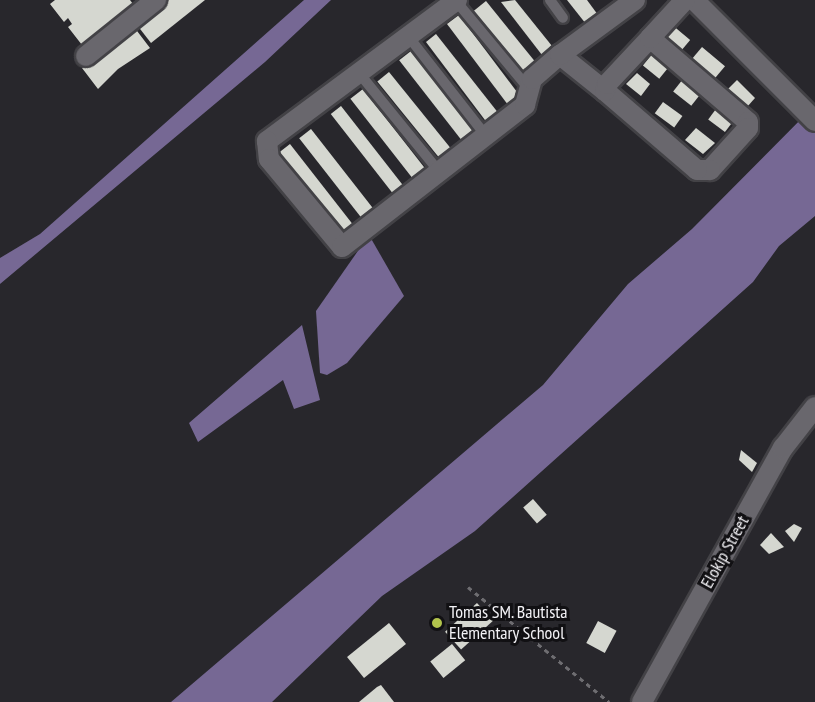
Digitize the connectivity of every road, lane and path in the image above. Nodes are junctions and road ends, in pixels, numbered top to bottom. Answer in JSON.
{"nodes":[{"id":1,"x":550,"y":0,"type":"edge"},
{"id":2,"x":635,"y":0,"type":"edge"},
{"id":3,"x":686,"y":0,"type":"edge"},
{"id":4,"x":694,"y":0,"type":"edge"},
{"id":5,"x":457,"y":1,"type":"edge"},
{"id":6,"x":150,"y":2,"type":"edge"},
{"id":7,"x":563,"y":18,"type":"dead end"},
{"id":8,"x":408,"y":36,"type":"junction"},
{"id":9,"x":650,"y":38,"type":"junction"},
{"id":10,"x":560,"y":55,"type":"junction"},
{"id":11,"x":86,"y":56,"type":"dead end"},
{"id":12,"x":359,"y":73,"type":"junction"},
{"id":13,"x":529,"y":89,"type":"junction"},
{"id":14,"x":605,"y":91,"type":"junction"},
{"id":15,"x":815,"y":121,"type":"edge"},
{"id":16,"x":487,"y":137,"type":"junction"},
{"id":17,"x":441,"y":174,"type":"junction"},
{"id":18,"x":815,"y":407,"type":"edge"},
{"id":19,"x":468,"y":587,"type":"dead end"},
{"id":20,"x":609,"y":702,"type":"edge"},
{"id":21,"x":642,"y":702,"type":"edge"}],
"edges":[{"from":1,"to":7,"type":"lane"},
{"from":2,"to":10,"type":"street"},
{"from":3,"to":9,"type":"street"},
{"from":4,"to":15,"type":"street"},
{"from":5,"to":8,"type":"street"},
{"from":5,"to":13,"type":"lane"},
{"from":6,"to":11,"type":"street"},
{"from":8,"to":12,"type":"street"},
{"from":8,"to":16,"type":"lane"},
{"from":9,"to":14,"type":"street"},
{"from":9,"to":14,"type":"street"},
{"from":10,"to":13,"type":"street"},
{"from":10,"to":14,"type":"street"},
{"from":12,"to":17,"type":"lane"},
{"from":12,"to":17,"type":"street"},
{"from":13,"to":16,"type":"street"},
{"from":16,"to":17,"type":"street"},
{"from":18,"to":21,"type":"street","name":"Elokip Street"},
{"from":19,"to":20,"type":"path"}]}
